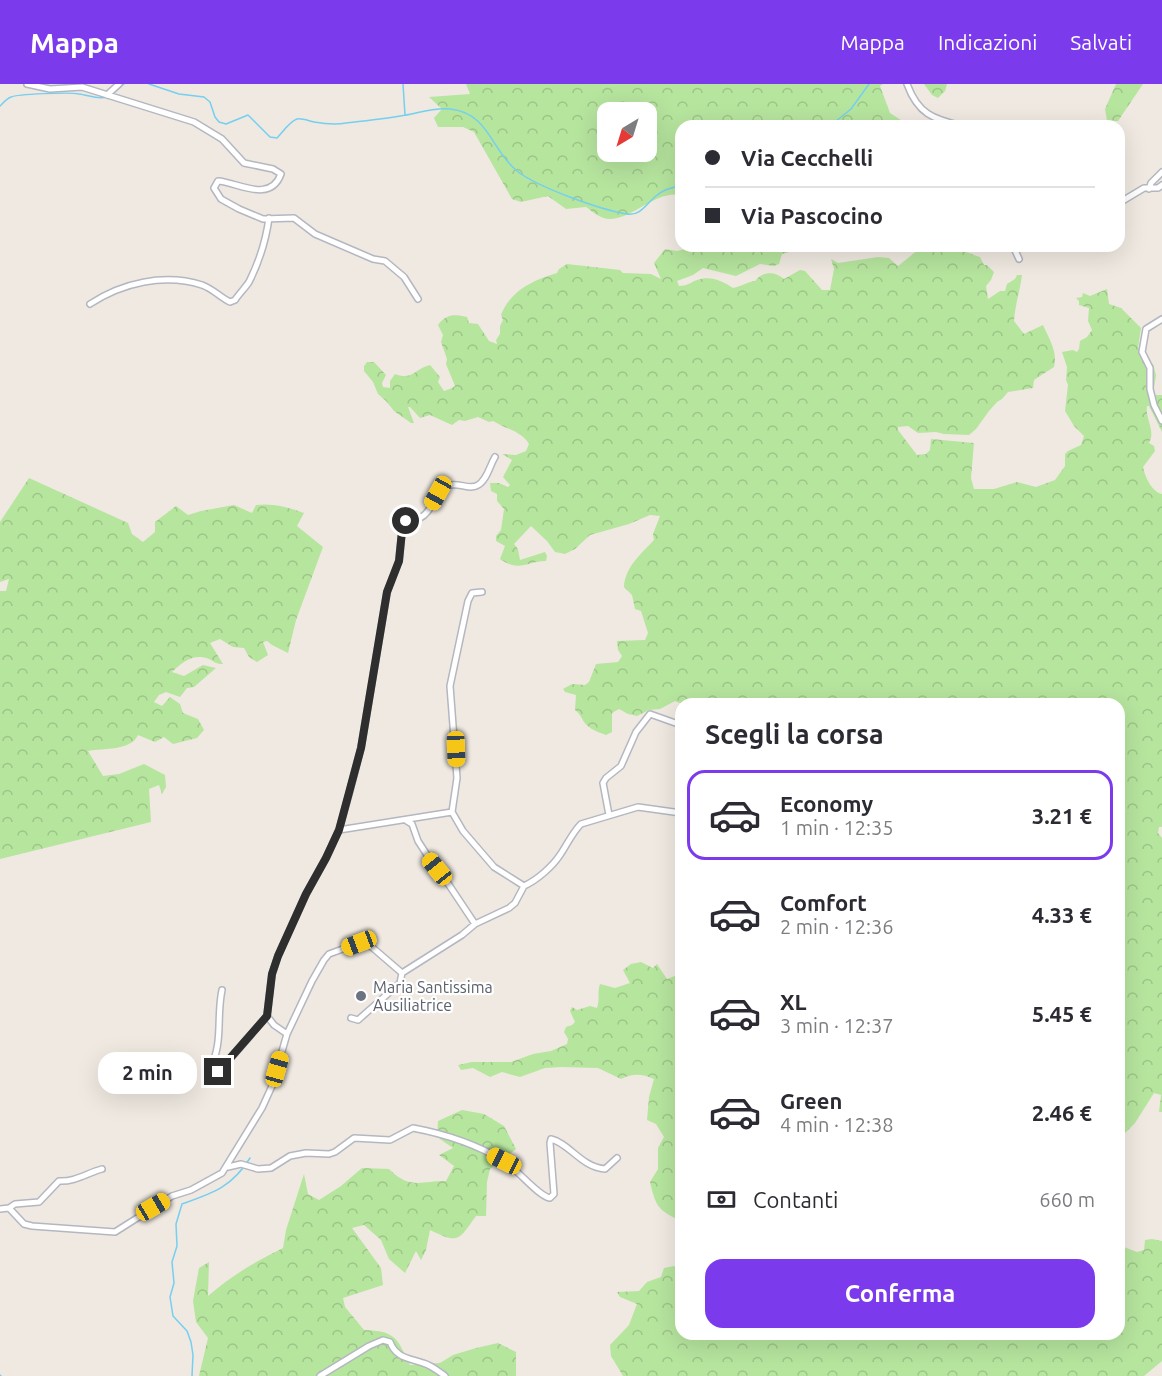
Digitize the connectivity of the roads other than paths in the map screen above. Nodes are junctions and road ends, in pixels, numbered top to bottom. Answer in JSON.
{"nodes":[{"id":1,"x":27,"y":84,"type":"edge"},
{"id":2,"x":119,"y":84,"type":"edge"},
{"id":3,"x":907,"y":84,"type":"edge"},
{"id":4,"x":108,"y":96,"type":"junction"},
{"id":5,"x":940,"y":120,"type":"edge"},
{"id":6,"x":1162,"y":172,"type":"edge"},
{"id":7,"x":1162,"y":185,"type":"edge"},
{"id":8,"x":1149,"y":189,"type":"junction"},
{"id":9,"x":1125,"y":199,"type":"edge"},
{"id":10,"x":269,"y":219,"type":"junction"},
{"id":11,"x":1016,"y":252,"type":"edge"},
{"id":12,"x":1019,"y":259,"type":"dead end"},
{"id":13,"x":418,"y":299,"type":"dead end"},
{"id":14,"x":90,"y":304,"type":"dead end"},
{"id":15,"x":1162,"y":319,"type":"edge"},
{"id":16,"x":1162,"y":421,"type":"edge"},
{"id":17,"x":495,"y":457,"type":"dead end"},
{"id":18,"x":482,"y":592,"type":"dead end"},
{"id":19,"x":675,"y":722,"type":"edge"},
{"id":20,"x":452,"y":812,"type":"junction"},
{"id":21,"x":675,"y":812,"type":"edge"},
{"id":22,"x":609,"y":815,"type":"junction"},
{"id":23,"x":407,"y":820,"type":"junction"},
{"id":24,"x":339,"y":830,"type":"junction"},
{"id":25,"x":524,"y":885,"type":"junction"},
{"id":26,"x":476,"y":924,"type":"junction"},
{"id":27,"x":402,"y":973,"type":"junction"},
{"id":28,"x":222,"y":990,"type":"dead end"},
{"id":29,"x":267,"y":1016,"type":"junction"},
{"id":30,"x":351,"y":1018,"type":"dead end"},
{"id":31,"x":287,"y":1034,"type":"junction"},
{"id":32,"x":617,"y":1158,"type":"dead end"},
{"id":33,"x":228,"y":1167,"type":"junction"},
{"id":34,"x":102,"y":1169,"type":"dead end"},
{"id":35,"x":9,"y":1208,"type":"junction"},
{"id":36,"x":0,"y":1209,"type":"edge"},
{"id":37,"x":320,"y":1376,"type":"edge"},
{"id":38,"x":445,"y":1376,"type":"edge"}],
"edges":[{"from":1,"to":4,"type":"street"},
{"from":2,"to":4,"type":"street"},
{"from":3,"to":5,"type":"street"},
{"from":4,"to":10,"type":"street"},
{"from":6,"to":8,"type":"street"},
{"from":7,"to":8,"type":"street"},
{"from":8,"to":9,"type":"street"},
{"from":10,"to":13,"type":"street"},
{"from":10,"to":14,"type":"street"},
{"from":11,"to":12,"type":"street"},
{"from":15,"to":16,"type":"street"},
{"from":17,"to":24,"type":"street"},
{"from":18,"to":20,"type":"street"},
{"from":19,"to":22,"type":"street"},
{"from":20,"to":23,"type":"street"},
{"from":20,"to":25,"type":"street"},
{"from":21,"to":22,"type":"street"},
{"from":22,"to":25,"type":"street"},
{"from":23,"to":24,"type":"street"},
{"from":23,"to":26,"type":"street"},
{"from":24,"to":29,"type":"street"},
{"from":25,"to":26,"type":"street"},
{"from":26,"to":27,"type":"street"},
{"from":27,"to":30,"type":"street"},
{"from":27,"to":31,"type":"street"},
{"from":28,"to":29,"type":"street"},
{"from":29,"to":31,"type":"street"},
{"from":31,"to":33,"type":"street"},
{"from":32,"to":33,"type":"street"},
{"from":33,"to":35,"type":"street"},
{"from":34,"to":35,"type":"street"},
{"from":35,"to":36,"type":"street"},
{"from":37,"to":38,"type":"street"}]}
